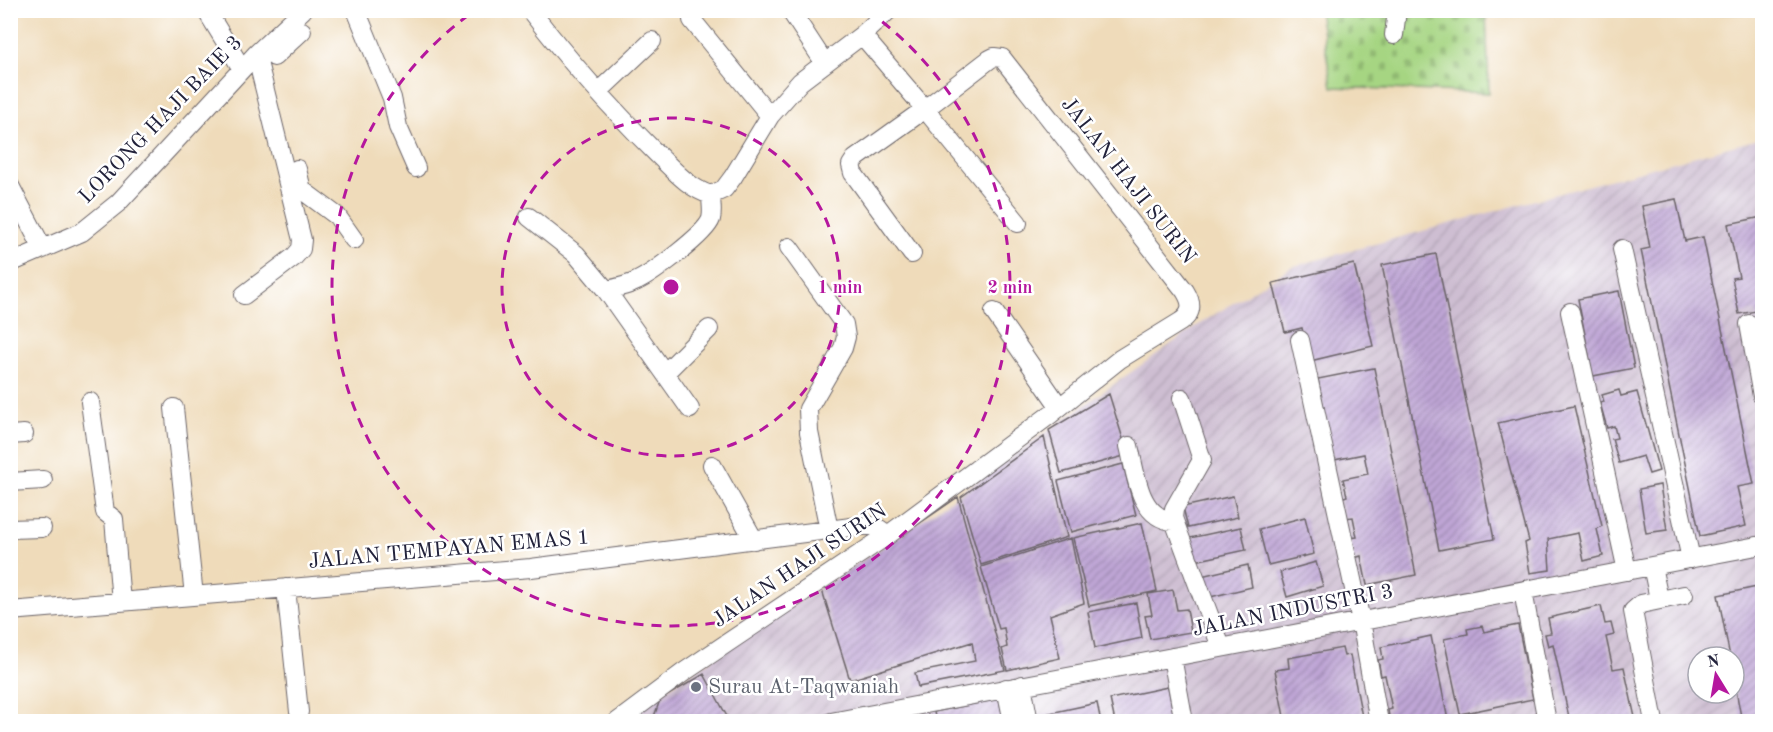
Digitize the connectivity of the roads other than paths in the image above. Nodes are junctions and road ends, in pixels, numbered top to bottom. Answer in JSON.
{"nodes":[{"id":1,"x":206,"y":10,"type":"edge"},
{"id":2,"x":303,"y":10,"type":"edge"},
{"id":3,"x":356,"y":10,"type":"edge"},
{"id":4,"x":530,"y":10,"type":"edge"},
{"id":5,"x":790,"y":10,"type":"edge"},
{"id":6,"x":888,"y":10,"type":"edge"},
{"id":7,"x":1397,"y":10,"type":"edge"},
{"id":8,"x":692,"y":20,"type":"dead end"},
{"id":9,"x":302,"y":31,"type":"dead end"},
{"id":10,"x":862,"y":35,"type":"junction"},
{"id":11,"x":1394,"y":35,"type":"dead end"},
{"id":12,"x":283,"y":38,"type":"junction"},
{"id":13,"x":652,"y":41,"type":"dead end"},
{"id":14,"x":265,"y":55,"type":"junction"},
{"id":15,"x":824,"y":62,"type":"junction"},
{"id":16,"x":242,"y":69,"type":"junction"},
{"id":17,"x":598,"y":92,"type":"junction"},
{"id":18,"x":269,"y":104,"type":"junction"},
{"id":19,"x":925,"y":109,"type":"junction"},
{"id":20,"x":770,"y":116,"type":"junction"},
{"id":21,"x":416,"y":168,"type":"dead end"},
{"id":22,"x":10,"y":186,"type":"edge"},
{"id":23,"x":711,"y":195,"type":"junction"},
{"id":24,"x":529,"y":217,"type":"dead end"},
{"id":25,"x":1018,"y":223,"type":"dead end"},
{"id":26,"x":354,"y":240,"type":"dead end"},
{"id":27,"x":789,"y":247,"type":"dead end"},
{"id":28,"x":43,"y":249,"type":"junction"},
{"id":29,"x":1622,"y":249,"type":"dead end"},
{"id":30,"x":912,"y":254,"type":"dead end"},
{"id":31,"x":10,"y":263,"type":"edge"},
{"id":32,"x":606,"y":290,"type":"junction"},
{"id":33,"x":244,"y":295,"type":"dead end"},
{"id":34,"x":994,"y":312,"type":"dead end"},
{"id":35,"x":1570,"y":312,"type":"dead end"},
{"id":36,"x":1749,"y":324,"type":"dead end"},
{"id":37,"x":709,"y":329,"type":"dead end"},
{"id":38,"x":1300,"y":340,"type":"dead end"},
{"id":39,"x":665,"y":373,"type":"junction"},
{"id":40,"x":1762,"y":396,"type":"edge"},
{"id":41,"x":1182,"y":398,"type":"dead end"},
{"id":42,"x":90,"y":402,"type":"dead end"},
{"id":43,"x":1059,"y":406,"type":"junction"},
{"id":44,"x":174,"y":408,"type":"dead end"},
{"id":45,"x":690,"y":409,"type":"dead end"},
{"id":46,"x":1130,"y":446,"type":"dead end"},
{"id":47,"x":712,"y":465,"type":"dead end"},
{"id":48,"x":43,"y":480,"type":"dead end"},
{"id":49,"x":10,"y":482,"type":"edge"},
{"id":50,"x":1174,"y":521,"type":"junction"},
{"id":51,"x":42,"y":528,"type":"dead end"},
{"id":52,"x":10,"y":529,"type":"edge"},
{"id":53,"x":829,"y":530,"type":"junction"},
{"id":54,"x":888,"y":535,"type":"junction"},
{"id":55,"x":754,"y":540,"type":"junction"},
{"id":56,"x":1762,"y":545,"type":"edge"},
{"id":57,"x":1691,"y":559,"type":"junction"},
{"id":58,"x":1652,"y":566,"type":"junction"},
{"id":59,"x":1627,"y":571,"type":"junction"},
{"id":60,"x":286,"y":588,"type":"junction"},
{"id":61,"x":1523,"y":591,"type":"junction"},
{"id":62,"x":1684,"y":595,"type":"dead end"},
{"id":63,"x":194,"y":596,"type":"junction"},
{"id":64,"x":1659,"y":600,"type":"junction"},
{"id":65,"x":121,"y":602,"type":"junction"},
{"id":66,"x":10,"y":611,"type":"edge"},
{"id":67,"x":1361,"y":621,"type":"junction"},
{"id":68,"x":1221,"y":648,"type":"junction"},
{"id":69,"x":1172,"y":657,"type":"junction"},
{"id":70,"x":1014,"y":686,"type":"junction"},
{"id":71,"x":299,"y":712,"type":"dead end"},
{"id":72,"x":921,"y":713,"type":"edge"},
{"id":73,"x":617,"y":722,"type":"edge"},
{"id":74,"x":831,"y":722,"type":"edge"},
{"id":75,"x":1013,"y":722,"type":"edge"},
{"id":76,"x":1029,"y":722,"type":"edge"},
{"id":77,"x":1184,"y":722,"type":"edge"},
{"id":78,"x":1379,"y":722,"type":"edge"},
{"id":79,"x":1547,"y":722,"type":"edge"},
{"id":80,"x":1654,"y":722,"type":"edge"}],
"edges":[{"from":1,"to":16,"type":"street"},
{"from":2,"to":12,"type":"street","name":"LORONG HAJI BAIE 3"},
{"from":3,"to":21,"type":"street"},
{"from":4,"to":17,"type":"street"},
{"from":5,"to":15,"type":"street"},
{"from":6,"to":10,"type":"street"},
{"from":7,"to":11,"type":"street"},
{"from":8,"to":20,"type":"street"},
{"from":9,"to":12,"type":"street"},
{"from":10,"to":15,"type":"street"},
{"from":10,"to":19,"type":"street"},
{"from":12,"to":14,"type":"street","name":"LORONG HAJI BAIE 3"},
{"from":13,"to":17,"type":"street"},
{"from":14,"to":16,"type":"street","name":"LORONG HAJI BAIE 3"},
{"from":14,"to":18,"type":"street"},
{"from":15,"to":20,"type":"street"},
{"from":16,"to":28,"type":"street","name":"LORONG HAJI BAIE 3"},
{"from":17,"to":23,"type":"street"},
{"from":18,"to":26,"type":"street"},
{"from":18,"to":33,"type":"street"},
{"from":19,"to":25,"type":"street"},
{"from":19,"to":30,"type":"street"},
{"from":19,"to":43,"type":"street","name":"JALAN HAJI SURIN"},
{"from":20,"to":23,"type":"street"},
{"from":22,"to":28,"type":"street"},
{"from":23,"to":32,"type":"street"},
{"from":24,"to":32,"type":"street"},
{"from":27,"to":53,"type":"street"},
{"from":28,"to":31,"type":"street","name":"LORONG HAJI BAIE 3"},
{"from":29,"to":57,"type":"street"},
{"from":32,"to":39,"type":"street"},
{"from":34,"to":43,"type":"street"},
{"from":35,"to":59,"type":"street"},
{"from":36,"to":40,"type":"street"},
{"from":37,"to":39,"type":"street"},
{"from":38,"to":67,"type":"street"},
{"from":39,"to":45,"type":"street"},
{"from":41,"to":50,"type":"street"},
{"from":42,"to":65,"type":"street"},
{"from":43,"to":54,"type":"street","name":"JALAN HAJI SURIN"},
{"from":44,"to":63,"type":"street"},
{"from":46,"to":50,"type":"street"},
{"from":47,"to":55,"type":"street"},
{"from":48,"to":49,"type":"street"},
{"from":50,"to":68,"type":"street"},
{"from":51,"to":52,"type":"street"},
{"from":53,"to":54,"type":"street","name":"JALAN TEMPAYAN EMAS 1"},
{"from":53,"to":55,"type":"street","name":"JALAN TEMPAYAN EMAS 1"},
{"from":54,"to":73,"type":"street","name":"JALAN HAJI SURIN"},
{"from":55,"to":60,"type":"street","name":"JALAN TEMPAYAN EMAS 1"},
{"from":56,"to":57,"type":"street","name":"JALAN INDUSTRI 3"},
{"from":57,"to":58,"type":"street","name":"JALAN INDUSTRI 3"},
{"from":58,"to":59,"type":"street","name":"JALAN INDUSTRI 3"},
{"from":58,"to":64,"type":"street"},
{"from":59,"to":61,"type":"street","name":"JALAN INDUSTRI 3"},
{"from":60,"to":63,"type":"street","name":"JALAN TEMPAYAN EMAS 1"},
{"from":60,"to":71,"type":"street"},
{"from":61,"to":67,"type":"street","name":"JALAN INDUSTRI 3"},
{"from":61,"to":79,"type":"street"},
{"from":62,"to":64,"type":"street"},
{"from":63,"to":65,"type":"street","name":"JALAN TEMPAYAN EMAS 1"},
{"from":64,"to":80,"type":"street"},
{"from":65,"to":66,"type":"street","name":"JALAN TEMPAYAN EMAS 1"},
{"from":67,"to":68,"type":"street","name":"JALAN INDUSTRI 3"},
{"from":67,"to":78,"type":"street"},
{"from":68,"to":69,"type":"street","name":"JALAN INDUSTRI 3"},
{"from":69,"to":70,"type":"street","name":"JALAN INDUSTRI 3"},
{"from":69,"to":77,"type":"street"},
{"from":70,"to":72,"type":"street","name":"JALAN INDUSTRI 3"},
{"from":70,"to":75,"type":"street"},
{"from":70,"to":76,"type":"street"},
{"from":72,"to":74,"type":"street","name":"JALAN INDUSTRI 3"}]}
